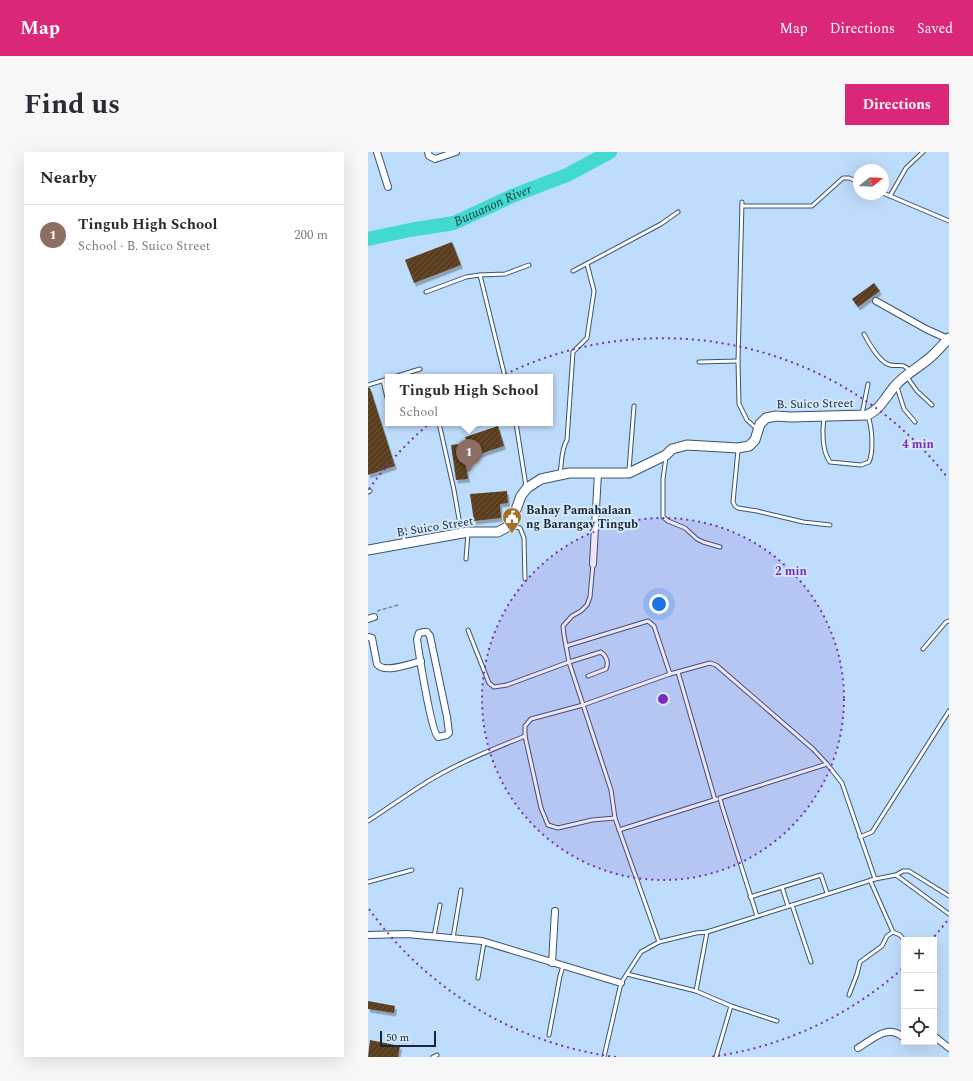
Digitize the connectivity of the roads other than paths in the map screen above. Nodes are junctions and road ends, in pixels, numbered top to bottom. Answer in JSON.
{"nodes":[{"id":1,"x":377,"y":152,"type":"edge"},
{"id":2,"x":456,"y":152,"type":"edge"},
{"id":3,"x":923,"y":152,"type":"edge"},
{"id":4,"x":429,"y":154,"type":"edge"},
{"id":5,"x":853,"y":180,"type":"edge"},
{"id":6,"x":388,"y":187,"type":"dead end"},
{"id":7,"x":890,"y":196,"type":"joint"},
{"id":8,"x":678,"y":212,"type":"dead end"},
{"id":9,"x":949,"y":221,"type":"edge"},
{"id":10,"x":587,"y":264,"type":"junction"},
{"id":11,"x":529,"y":265,"type":"dead end"},
{"id":12,"x":573,"y":271,"type":"dead end"},
{"id":13,"x":480,"y":275,"type":"junction"},
{"id":14,"x":426,"y":292,"type":"dead end"},
{"id":15,"x":876,"y":301,"type":"dead end"},
{"id":16,"x":864,"y":334,"type":"dead end"},
{"id":17,"x":949,"y":339,"type":"edge"},
{"id":18,"x":738,"y":361,"type":"junction"},
{"id":19,"x":698,"y":362,"type":"dead end"},
{"id":20,"x":420,"y":369,"type":"dead end"},
{"id":21,"x":908,"y":373,"type":"junction"},
{"id":22,"x":404,"y":374,"type":"edge"},
{"id":23,"x":504,"y":374,"type":"edge"},
{"id":24,"x":383,"y":381,"type":"joint"},
{"id":25,"x":868,"y":384,"type":"dead end"},
{"id":26,"x":368,"y":385,"type":"edge"},
{"id":27,"x":896,"y":385,"type":"junction"},
{"id":28,"x":385,"y":389,"type":"edge"},
{"id":29,"x":932,"y":405,"type":"dead end"},
{"id":30,"x":634,"y":406,"type":"dead end"},
{"id":31,"x":864,"y":415,"type":"junction"},
{"id":32,"x":824,"y":416,"type":"junction"},
{"id":33,"x":915,"y":422,"type":"dead end"},
{"id":34,"x":440,"y":426,"type":"edge"},
{"id":35,"x":517,"y":426,"type":"edge"},
{"id":36,"x":757,"y":429,"type":"junction"},
{"id":37,"x":738,"y":448,"type":"junction"},
{"id":38,"x":666,"y":455,"type":"junction"},
{"id":39,"x":598,"y":473,"type":"junction"},
{"id":40,"x":629,"y":473,"type":"junction"},
{"id":41,"x":560,"y":475,"type":"junction"},
{"id":42,"x":527,"y":488,"type":"junction"},
{"id":43,"x":508,"y":525,"type":"junction"},
{"id":44,"x":830,"y":525,"type":"dead end"},
{"id":45,"x":404,"y":530,"type":"dead end"},
{"id":46,"x":465,"y":533,"type":"junction"},
{"id":47,"x":404,"y":544,"type":"junction"},
{"id":48,"x":720,"y":547,"type":"dead end"},
{"id":49,"x":368,"y":550,"type":"edge"},
{"id":50,"x":466,"y":559,"type":"dead end"},
{"id":51,"x":593,"y":564,"type":"joint"},
{"id":52,"x":525,"y":579,"type":"dead end"},
{"id":53,"x":949,"y":621,"type":"edge"},
{"id":54,"x":468,"y":630,"type":"dead end"},
{"id":55,"x":368,"y":637,"type":"edge"},
{"id":56,"x":566,"y":646,"type":"junction"},
{"id":57,"x":923,"y":648,"type":"dead end"},
{"id":58,"x":421,"y":661,"type":"junction"},
{"id":59,"x":569,"y":662,"type":"junction"},
{"id":60,"x":678,"y":672,"type":"junction"},
{"id":61,"x":670,"y":674,"type":"junction"},
{"id":62,"x":588,"y":676,"type":"dead end"},
{"id":63,"x":583,"y":705,"type":"junction"},
{"id":64,"x":949,"y":711,"type":"edge"},
{"id":65,"x":525,"y":736,"type":"junction"},
{"id":66,"x":827,"y":764,"type":"junction"},
{"id":67,"x":720,"y":798,"type":"junction"},
{"id":68,"x":715,"y":800,"type":"junction"},
{"id":69,"x":615,"y":818,"type":"junction"},
{"id":70,"x":368,"y":821,"type":"edge"},
{"id":71,"x":619,"y":830,"type":"junction"},
{"id":72,"x":860,"y":837,"type":"junction"},
{"id":73,"x":412,"y":870,"type":"dead end"},
{"id":74,"x":896,"y":875,"type":"junction"},
{"id":75,"x":875,"y":879,"type":"junction"},
{"id":76,"x":870,"y":880,"type":"junction"},
{"id":77,"x":368,"y":882,"type":"edge"},
{"id":78,"x":782,"y":887,"type":"junction"},
{"id":79,"x":461,"y":890,"type":"dead end"},
{"id":80,"x":827,"y":893,"type":"junction"},
{"id":81,"x":949,"y":896,"type":"edge"},
{"id":82,"x":750,"y":897,"type":"junction"},
{"id":83,"x":440,"y":905,"type":"dead end"},
{"id":84,"x":792,"y":905,"type":"junction"},
{"id":85,"x":788,"y":906,"type":"junction"},
{"id":86,"x":555,"y":911,"type":"dead end"},
{"id":87,"x":949,"y":914,"type":"edge"},
{"id":88,"x":757,"y":916,"type":"junction"},
{"id":89,"x":707,"y":932,"type":"junction"},
{"id":90,"x":893,"y":932,"type":"junction"},
{"id":91,"x":368,"y":935,"type":"edge"},
{"id":92,"x":434,"y":936,"type":"junction"},
{"id":93,"x":902,"y":937,"type":"edge"},
{"id":94,"x":452,"y":938,"type":"junction"},
{"id":95,"x":484,"y":942,"type":"junction"},
{"id":96,"x":659,"y":942,"type":"junction"},
{"id":97,"x":811,"y":962,"type":"dead end"},
{"id":98,"x":552,"y":963,"type":"junction"},
{"id":99,"x":563,"y":966,"type":"junction"},
{"id":100,"x":628,"y":974,"type":"junction"},
{"id":101,"x":478,"y":978,"type":"dead end"},
{"id":102,"x":621,"y":983,"type":"junction"},
{"id":103,"x":696,"y":991,"type":"junction"},
{"id":104,"x":849,"y":995,"type":"dead end"},
{"id":105,"x":731,"y":1006,"type":"junction"},
{"id":106,"x":777,"y":1021,"type":"dead end"},
{"id":107,"x":549,"y":1035,"type":"dead end"},
{"id":108,"x":901,"y":1035,"type":"edge"},
{"id":109,"x":937,"y":1038,"type":"edge"},
{"id":110,"x":858,"y":1048,"type":"dead end"},
{"id":111,"x":949,"y":1048,"type":"edge"},
{"id":112,"x":604,"y":1057,"type":"edge"},
{"id":113,"x":716,"y":1057,"type":"edge"}],
"edges":[{"from":1,"to":6,"type":"street"},
{"from":2,"to":4,"type":"street"},
{"from":3,"to":7,"type":"lane"},
{"from":5,"to":18,"type":"lane"},
{"from":7,"to":9,"type":"lane"},
{"from":8,"to":10,"type":"lane"},
{"from":10,"to":12,"type":"lane"},
{"from":10,"to":41,"type":"lane"},
{"from":11,"to":13,"type":"lane"},
{"from":13,"to":14,"type":"lane"},
{"from":13,"to":23,"type":"lane"},
{"from":15,"to":17,"type":"street"},
{"from":16,"to":21,"type":"lane"},
{"from":17,"to":21,"type":"street","name":"B. Suico Street"},
{"from":18,"to":19,"type":"lane"},
{"from":18,"to":36,"type":"lane"},
{"from":20,"to":22,"type":"lane"},
{"from":21,"to":27,"type":"street","name":"B. Suico Street"},
{"from":21,"to":29,"type":"lane"},
{"from":24,"to":26,"type":"lane"},
{"from":24,"to":28,"type":"lane"},
{"from":25,"to":31,"type":"lane"},
{"from":27,"to":31,"type":"street","name":"B. Suico Street"},
{"from":27,"to":33,"type":"lane"},
{"from":30,"to":40,"type":"lane"},
{"from":31,"to":32,"type":"street","name":"B. Suico Street"},
{"from":31,"to":32,"type":"lane"},
{"from":32,"to":36,"type":"street","name":"B. Suico Street"},
{"from":34,"to":46,"type":"lane"},
{"from":35,"to":42,"type":"lane"},
{"from":36,"to":37,"type":"street","name":"B. Suico Street"},
{"from":37,"to":38,"type":"street","name":"B. Suico Street"},
{"from":37,"to":44,"type":"lane"},
{"from":38,"to":40,"type":"street","name":"B. Suico Street"},
{"from":38,"to":48,"type":"lane"},
{"from":39,"to":40,"type":"street","name":"B. Suico Street"},
{"from":39,"to":41,"type":"street","name":"B. Suico Street"},
{"from":39,"to":51,"type":"street"},
{"from":41,"to":42,"type":"street","name":"B. Suico Street"},
{"from":42,"to":43,"type":"street"},
{"from":43,"to":46,"type":"street","name":"B. Suico Street"},
{"from":43,"to":52,"type":"lane"},
{"from":45,"to":47,"type":"lane"},
{"from":46,"to":47,"type":"street","name":"B. Suico Street"},
{"from":46,"to":50,"type":"lane"},
{"from":47,"to":49,"type":"street","name":"B. Suico Street"},
{"from":51,"to":56,"type":"lane"},
{"from":53,"to":57,"type":"lane"},
{"from":54,"to":59,"type":"lane"},
{"from":55,"to":58,"type":"street"},
{"from":56,"to":59,"type":"lane"},
{"from":56,"to":61,"type":"lane"},
{"from":58,"to":58,"type":"street"},
{"from":59,"to":62,"type":"lane"},
{"from":59,"to":63,"type":"lane"},
{"from":60,"to":61,"type":"lane"},
{"from":60,"to":66,"type":"lane"},
{"from":60,"to":68,"type":"lane"},
{"from":61,"to":63,"type":"lane"},
{"from":63,"to":65,"type":"lane"},
{"from":63,"to":69,"type":"lane"},
{"from":64,"to":72,"type":"lane"},
{"from":65,"to":69,"type":"lane"},
{"from":65,"to":70,"type":"lane"},
{"from":66,"to":67,"type":"lane"},
{"from":66,"to":72,"type":"lane"},
{"from":67,"to":68,"type":"lane"},
{"from":67,"to":82,"type":"lane"},
{"from":68,"to":71,"type":"lane"},
{"from":69,"to":71,"type":"lane"},
{"from":71,"to":96,"type":"lane"},
{"from":72,"to":75,"type":"lane"},
{"from":73,"to":77,"type":"lane"},
{"from":74,"to":75,"type":"lane"},
{"from":74,"to":81,"type":"lane"},
{"from":74,"to":87,"type":"lane"},
{"from":75,"to":76,"type":"lane"},
{"from":76,"to":80,"type":"lane"},
{"from":76,"to":90,"type":"lane"},
{"from":78,"to":80,"type":"lane"},
{"from":78,"to":82,"type":"lane"},
{"from":78,"to":85,"type":"lane"},
{"from":79,"to":94,"type":"lane"},
{"from":80,"to":84,"type":"lane"},
{"from":82,"to":88,"type":"lane"},
{"from":83,"to":92,"type":"lane"},
{"from":84,"to":85,"type":"lane"},
{"from":84,"to":97,"type":"lane"},
{"from":85,"to":88,"type":"lane"},
{"from":86,"to":98,"type":"street"},
{"from":88,"to":89,"type":"lane"},
{"from":89,"to":96,"type":"lane"},
{"from":89,"to":103,"type":"lane"},
{"from":90,"to":93,"type":"lane"},
{"from":90,"to":104,"type":"lane"},
{"from":91,"to":92,"type":"street"},
{"from":92,"to":94,"type":"street"},
{"from":94,"to":95,"type":"street"},
{"from":95,"to":98,"type":"street"},
{"from":95,"to":101,"type":"lane"},
{"from":96,"to":100,"type":"lane"},
{"from":98,"to":99,"type":"street"},
{"from":99,"to":102,"type":"street"},
{"from":99,"to":107,"type":"lane"},
{"from":100,"to":102,"type":"lane"},
{"from":100,"to":103,"type":"lane"},
{"from":102,"to":112,"type":"lane"},
{"from":103,"to":105,"type":"lane"},
{"from":105,"to":106,"type":"lane"},
{"from":105,"to":113,"type":"lane"},
{"from":108,"to":110,"type":"street"},
{"from":109,"to":111,"type":"street"}]}
